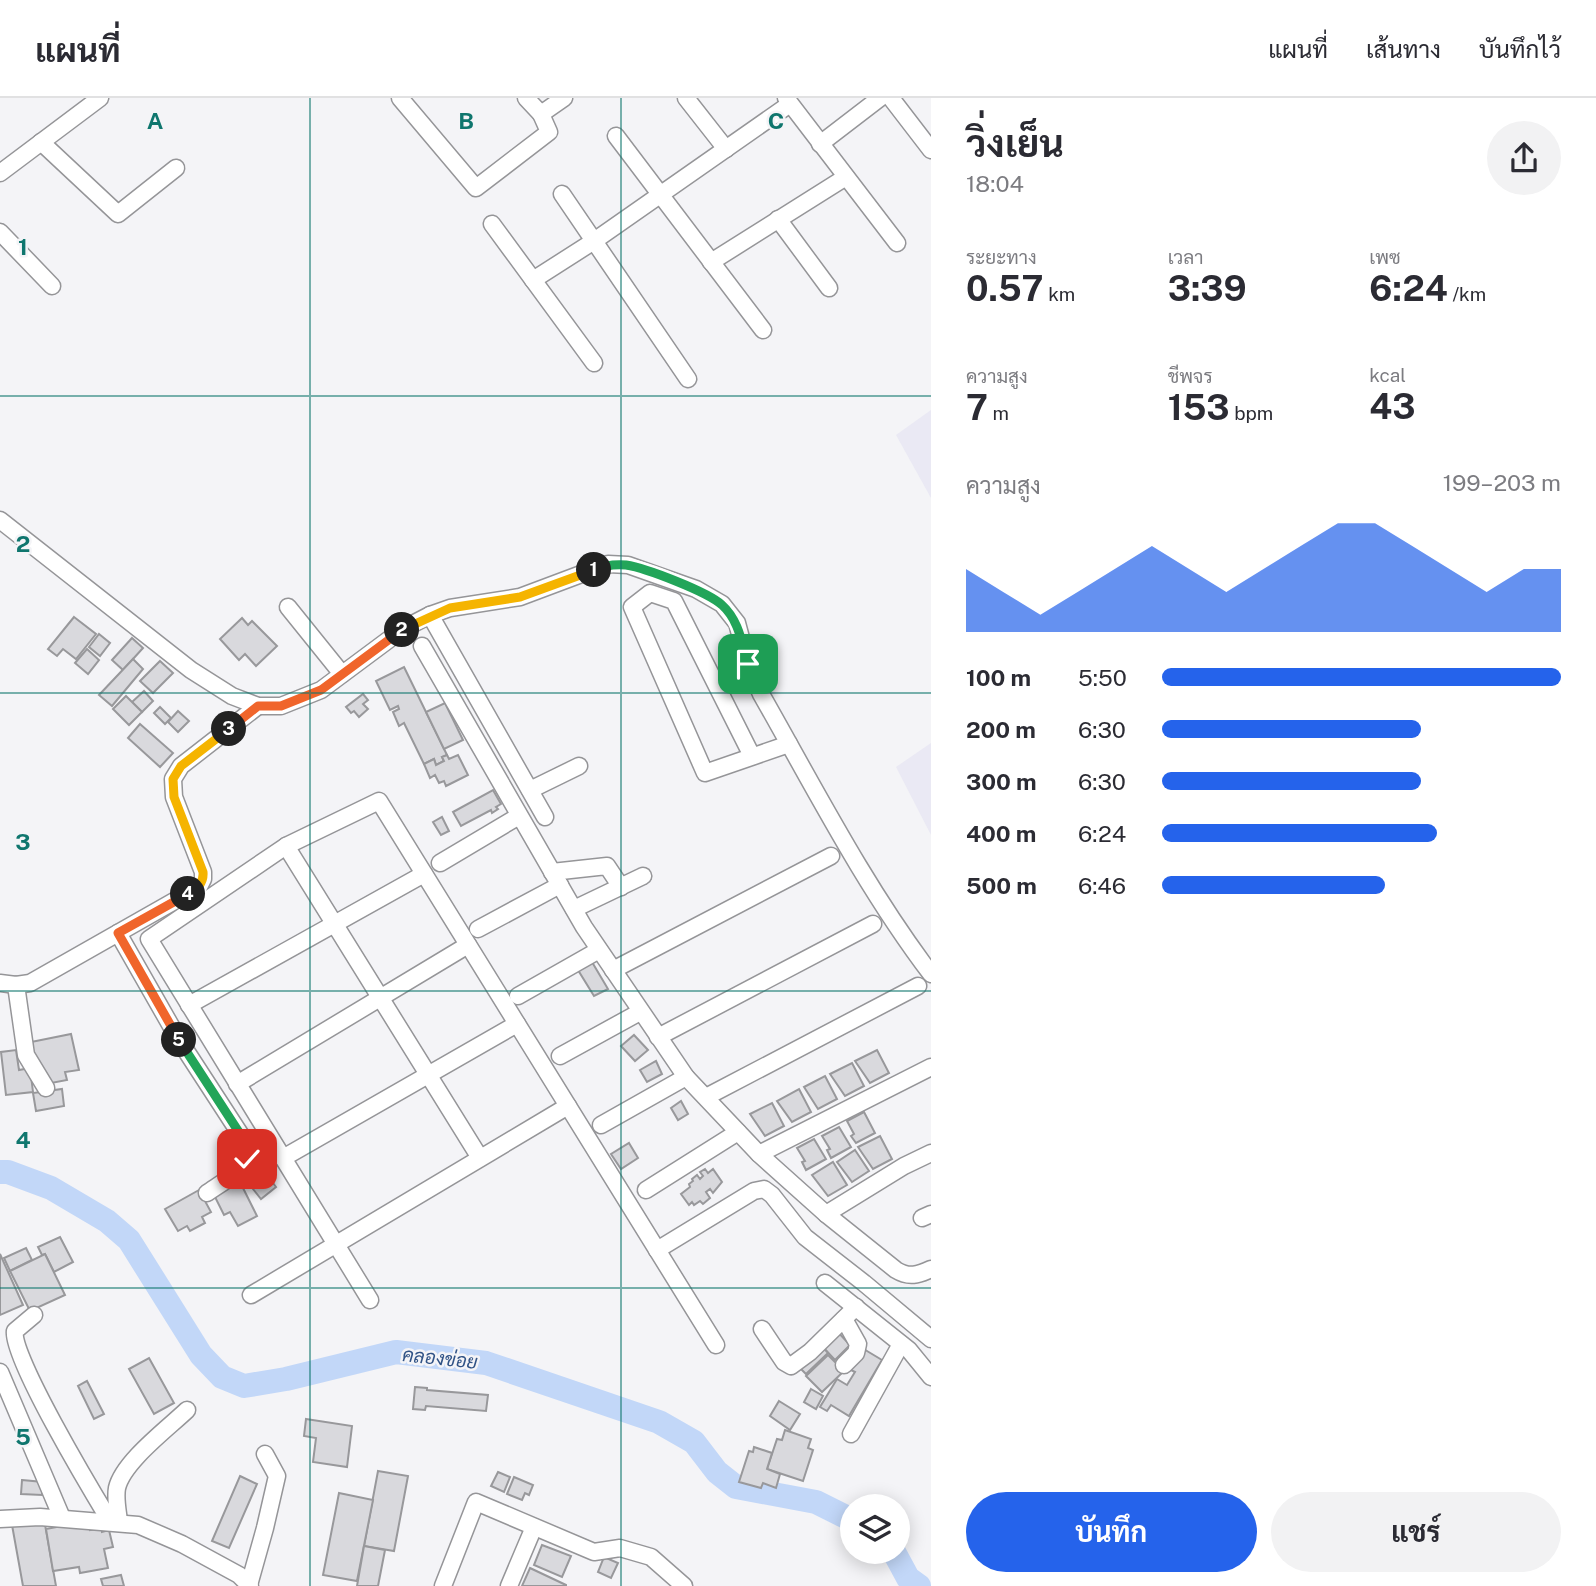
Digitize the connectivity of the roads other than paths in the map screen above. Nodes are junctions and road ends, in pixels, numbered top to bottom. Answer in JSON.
{"nodes":[{"id":1,"x":100,"y":98,"type":"edge"},
{"id":2,"x":400,"y":98,"type":"edge"},
{"id":3,"x":526,"y":98,"type":"edge"},
{"id":4,"x":564,"y":98,"type":"edge"},
{"id":5,"x":686,"y":98,"type":"edge"},
{"id":6,"x":880,"y":98,"type":"edge"},
{"id":7,"x":891,"y":98,"type":"edge"},
{"id":8,"x":788,"y":101,"type":"edge"},
{"id":9,"x":541,"y":114,"type":"junction"},
{"id":10,"x":616,"y":136,"type":"dead end"},
{"id":11,"x":41,"y":142,"type":"junction"},
{"id":12,"x":820,"y":144,"type":"junction"},
{"id":13,"x":726,"y":149,"type":"junction"},
{"id":14,"x":931,"y":150,"type":"edge"},
{"id":15,"x":176,"y":168,"type":"dead end"},
{"id":16,"x":0,"y":173,"type":"edge"},
{"id":17,"x":846,"y":177,"type":"junction"},
{"id":18,"x":562,"y":194,"type":"dead end"},
{"id":19,"x":660,"y":195,"type":"junction"},
{"id":20,"x":779,"y":219,"type":"junction"},
{"id":21,"x":492,"y":224,"type":"dead end"},
{"id":22,"x":0,"y":232,"type":"edge"},
{"id":23,"x":594,"y":241,"type":"junction"},
{"id":24,"x":897,"y":243,"type":"dead end"},
{"id":25,"x":711,"y":262,"type":"junction"},
{"id":26,"x":533,"y":279,"type":"junction"},
{"id":27,"x":52,"y":286,"type":"dead end"},
{"id":28,"x":829,"y":288,"type":"dead end"},
{"id":29,"x":763,"y":330,"type":"dead end"},
{"id":30,"x":594,"y":363,"type":"dead end"},
{"id":31,"x":688,"y":379,"type":"dead end"},
{"id":32,"x":0,"y":520,"type":"edge"},
{"id":33,"x":288,"y":607,"type":"dead end"},
{"id":34,"x":430,"y":615,"type":"junction"},
{"id":35,"x":422,"y":646,"type":"dead end"},
{"id":36,"x":342,"y":674,"type":"junction"},
{"id":37,"x":258,"y":706,"type":"junction"},
{"id":38,"x":789,"y":744,"type":"junction"},
{"id":39,"x":752,"y":756,"type":"junction"},
{"id":40,"x":579,"y":766,"type":"dead end"},
{"id":41,"x":530,"y":790,"type":"junction"},
{"id":42,"x":519,"y":816,"type":"junction"},
{"id":43,"x":545,"y":817,"type":"dead end"},
{"id":44,"x":286,"y":846,"type":"junction"},
{"id":45,"x":831,"y":856,"type":"dead end"},
{"id":46,"x":440,"y":863,"type":"dead end"},
{"id":47,"x":424,"y":874,"type":"junction"},
{"id":48,"x":643,"y":876,"type":"dead end"},
{"id":49,"x":556,"y":878,"type":"junction"},
{"id":50,"x":621,"y":887,"type":"junction"},
{"id":51,"x":574,"y":909,"type":"junction"},
{"id":52,"x":335,"y":924,"type":"junction"},
{"id":53,"x":873,"y":924,"type":"dead end"},
{"id":54,"x":478,"y":929,"type":"dead end"},
{"id":55,"x":118,"y":933,"type":"junction"},
{"id":56,"x":468,"y":945,"type":"junction"},
{"id":57,"x":599,"y":950,"type":"junction"},
{"id":58,"x":613,"y":970,"type":"junction"},
{"id":59,"x":931,"y":974,"type":"edge"},
{"id":60,"x":8,"y":984,"type":"edge"},
{"id":61,"x":918,"y":986,"type":"dead end"},
{"id":62,"x":519,"y":996,"type":"dead end"},
{"id":63,"x":380,"y":998,"type":"junction"},
{"id":64,"x":189,"y":1005,"type":"junction"},
{"id":65,"x":640,"y":1012,"type":"junction"},
{"id":66,"x":517,"y":1024,"type":"junction"},
{"id":67,"x":658,"y":1037,"type":"junction"},
{"id":68,"x":560,"y":1056,"type":"dead end"},
{"id":69,"x":931,"y":1067,"type":"edge"},
{"id":70,"x":428,"y":1075,"type":"junction"},
{"id":71,"x":686,"y":1077,"type":"junction"},
{"id":72,"x":237,"y":1084,"type":"junction"},
{"id":73,"x":46,"y":1088,"type":"dead end"},
{"id":74,"x":706,"y":1097,"type":"junction"},
{"id":75,"x":568,"y":1107,"type":"junction"},
{"id":76,"x":601,"y":1125,"type":"dead end"},
{"id":77,"x":738,"y":1132,"type":"junction"},
{"id":78,"x":931,"y":1153,"type":"edge"},
{"id":79,"x":759,"y":1154,"type":"junction"},
{"id":80,"x":283,"y":1158,"type":"junction"},
{"id":81,"x":480,"y":1158,"type":"junction"},
{"id":82,"x":646,"y":1190,"type":"dead end"},
{"id":83,"x":207,"y":1194,"type":"dead end"},
{"id":84,"x":826,"y":1214,"type":"junction"},
{"id":85,"x":336,"y":1244,"type":"junction"},
{"id":86,"x":657,"y":1250,"type":"junction"},
{"id":87,"x":931,"y":1269,"type":"edge"},
{"id":88,"x":825,"y":1283,"type":"dead end"},
{"id":89,"x":251,"y":1296,"type":"dead end"},
{"id":90,"x":370,"y":1300,"type":"dead end"},
{"id":91,"x":856,"y":1307,"type":"junction"},
{"id":92,"x":34,"y":1315,"type":"dead end"},
{"id":93,"x":844,"y":1319,"type":"junction"},
{"id":94,"x":762,"y":1329,"type":"dead end"},
{"id":95,"x":931,"y":1339,"type":"edge"},
{"id":96,"x":901,"y":1343,"type":"junction"},
{"id":97,"x":716,"y":1345,"type":"dead end"},
{"id":98,"x":844,"y":1365,"type":"dead end"},
{"id":99,"x":0,"y":1372,"type":"edge"},
{"id":100,"x":931,"y":1377,"type":"edge"},
{"id":101,"x":187,"y":1410,"type":"dead end"},
{"id":102,"x":851,"y":1434,"type":"dead end"},
{"id":103,"x":265,"y":1454,"type":"dead end"},
{"id":104,"x":0,"y":1518,"type":"edge"},
{"id":105,"x":62,"y":1518,"type":"junction"},
{"id":106,"x":115,"y":1521,"type":"junction"},
{"id":107,"x":534,"y":1527,"type":"junction"},
{"id":108,"x":249,"y":1586,"type":"edge"},
{"id":109,"x":443,"y":1586,"type":"edge"},
{"id":110,"x":509,"y":1586,"type":"edge"},
{"id":111,"x":684,"y":1586,"type":"edge"}],
"edges":[{"from":1,"to":11,"type":"street"},
{"from":2,"to":9,"type":"street"},
{"from":3,"to":9,"type":"street"},
{"from":4,"to":9,"type":"street"},
{"from":5,"to":13,"type":"street"},
{"from":6,"to":12,"type":"street"},
{"from":7,"to":14,"type":"street"},
{"from":8,"to":12,"type":"street"},
{"from":8,"to":13,"type":"street"},
{"from":10,"to":19,"type":"street"},
{"from":11,"to":15,"type":"street"},
{"from":11,"to":16,"type":"street"},
{"from":12,"to":17,"type":"street"},
{"from":13,"to":19,"type":"street"},
{"from":17,"to":20,"type":"street"},
{"from":17,"to":24,"type":"street"},
{"from":18,"to":23,"type":"street"},
{"from":19,"to":23,"type":"street"},
{"from":19,"to":25,"type":"street"},
{"from":20,"to":25,"type":"street"},
{"from":20,"to":28,"type":"street"},
{"from":21,"to":26,"type":"street"},
{"from":22,"to":27,"type":"street"},
{"from":23,"to":26,"type":"street"},
{"from":23,"to":31,"type":"street"},
{"from":25,"to":29,"type":"street"},
{"from":26,"to":30,"type":"street"},
{"from":32,"to":37,"type":"street"},
{"from":33,"to":36,"type":"street"},
{"from":34,"to":36,"type":"street"},
{"from":34,"to":38,"type":"street"},
{"from":34,"to":41,"type":"street"},
{"from":35,"to":42,"type":"street"},
{"from":36,"to":37,"type":"street"},
{"from":37,"to":55,"type":"street"},
{"from":38,"to":39,"type":"street"},
{"from":38,"to":59,"type":"street"},
{"from":39,"to":39,"type":"street"},
{"from":40,"to":41,"type":"street"},
{"from":41,"to":43,"type":"street"},
{"from":42,"to":46,"type":"street"},
{"from":42,"to":49,"type":"street"},
{"from":44,"to":47,"type":"street"},
{"from":44,"to":52,"type":"street"},
{"from":44,"to":64,"type":"street"},
{"from":45,"to":58,"type":"street"},
{"from":47,"to":52,"type":"street"},
{"from":47,"to":56,"type":"street"},
{"from":48,"to":50,"type":"street"},
{"from":49,"to":50,"type":"street"},
{"from":49,"to":51,"type":"street"},
{"from":49,"to":54,"type":"street"},
{"from":50,"to":51,"type":"street"},
{"from":51,"to":57,"type":"street"},
{"from":52,"to":63,"type":"street"},
{"from":52,"to":64,"type":"street"},
{"from":53,"to":67,"type":"street"},
{"from":55,"to":60,"type":"street"},
{"from":55,"to":83,"type":"street"},
{"from":56,"to":63,"type":"street"},
{"from":56,"to":66,"type":"street"},
{"from":57,"to":58,"type":"street"},
{"from":57,"to":62,"type":"street"},
{"from":58,"to":65,"type":"street"},
{"from":60,"to":73,"type":"street"},
{"from":61,"to":74,"type":"street"},
{"from":63,"to":70,"type":"street"},
{"from":63,"to":72,"type":"street"},
{"from":64,"to":72,"type":"street"},
{"from":65,"to":67,"type":"street"},
{"from":65,"to":68,"type":"street"},
{"from":66,"to":70,"type":"street"},
{"from":66,"to":75,"type":"street"},
{"from":67,"to":71,"type":"street"},
{"from":69,"to":79,"type":"street"},
{"from":70,"to":80,"type":"street"},
{"from":70,"to":81,"type":"street"},
{"from":71,"to":74,"type":"street"},
{"from":71,"to":76,"type":"street"},
{"from":72,"to":80,"type":"street"},
{"from":74,"to":77,"type":"street"},
{"from":75,"to":81,"type":"street"},
{"from":75,"to":86,"type":"street"},
{"from":77,"to":79,"type":"street"},
{"from":77,"to":82,"type":"street"},
{"from":78,"to":84,"type":"street"},
{"from":79,"to":84,"type":"street"},
{"from":80,"to":85,"type":"street"},
{"from":81,"to":85,"type":"street"},
{"from":84,"to":87,"type":"street"},
{"from":85,"to":89,"type":"street"},
{"from":85,"to":90,"type":"street"},
{"from":86,"to":95,"type":"street"},
{"from":86,"to":97,"type":"street"},
{"from":88,"to":91,"type":"street"},
{"from":91,"to":93,"type":"street"},
{"from":91,"to":96,"type":"street"},
{"from":92,"to":106,"type":"street"},
{"from":93,"to":94,"type":"street"},
{"from":93,"to":98,"type":"street"},
{"from":96,"to":100,"type":"street"},
{"from":96,"to":102,"type":"street"},
{"from":99,"to":105,"type":"street"},
{"from":101,"to":106,"type":"street"},
{"from":103,"to":108,"type":"street"},
{"from":104,"to":105,"type":"street"},
{"from":105,"to":106,"type":"street"},
{"from":106,"to":108,"type":"street"},
{"from":107,"to":109,"type":"street"},
{"from":107,"to":110,"type":"street"},
{"from":107,"to":111,"type":"street"}]}
